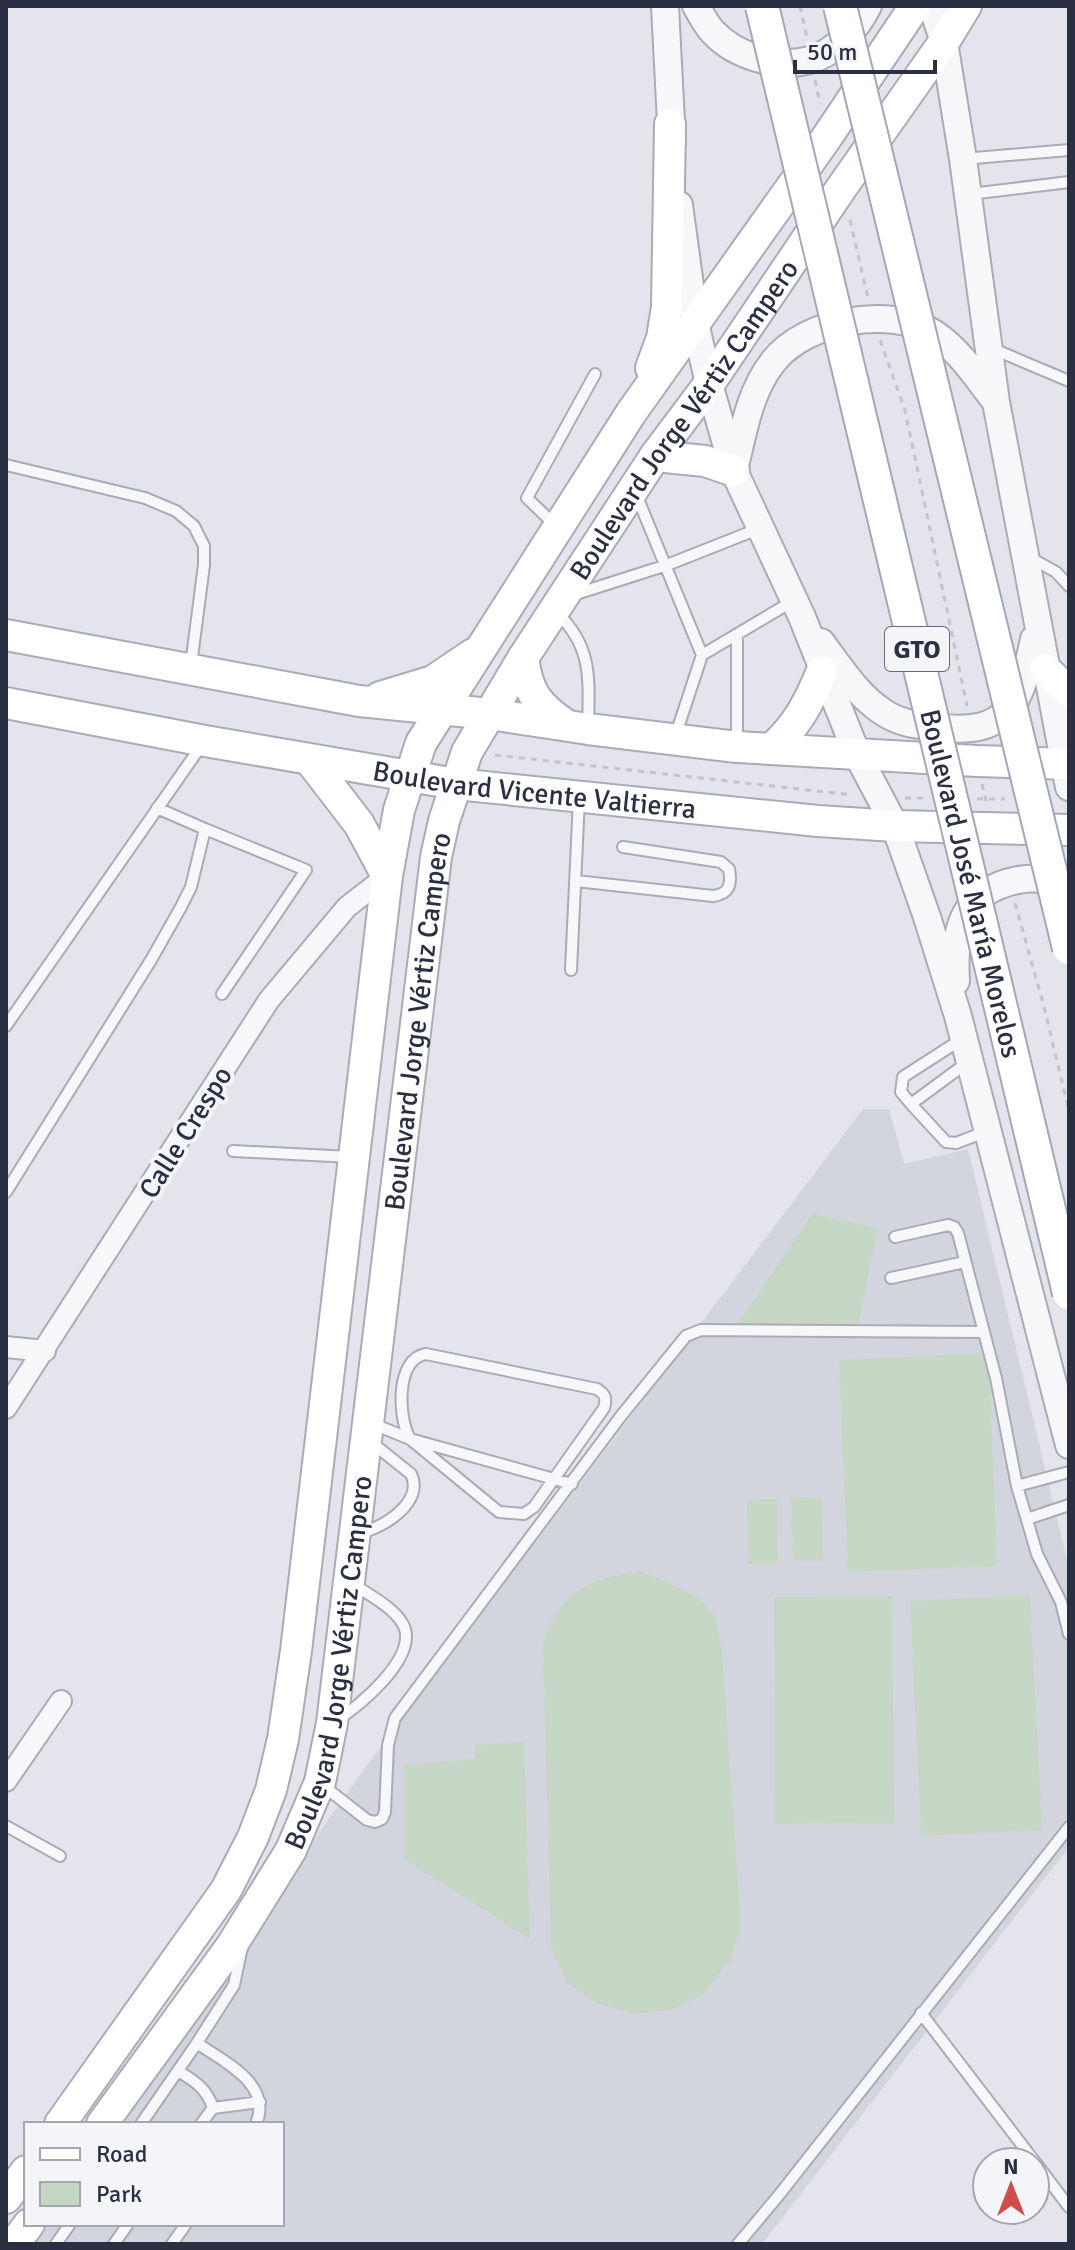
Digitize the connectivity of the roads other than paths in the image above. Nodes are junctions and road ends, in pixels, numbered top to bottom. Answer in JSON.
{"nodes":[{"id":1,"x":665,"y":6,"type":"edge"},
{"id":2,"x":696,"y":6,"type":"edge"},
{"id":3,"x":762,"y":6,"type":"edge"},
{"id":4,"x":840,"y":6,"type":"edge"},
{"id":5,"x":868,"y":6,"type":"edge"},
{"id":6,"x":915,"y":6,"type":"edge"},
{"id":7,"x":932,"y":6,"type":"edge"},
{"id":8,"x":966,"y":6,"type":"edge"},
{"id":9,"x":944,"y":42,"type":"junction"},
{"id":10,"x":670,"y":124,"type":"junction"},
{"id":11,"x":1069,"y":150,"type":"edge"},
{"id":12,"x":963,"y":159,"type":"junction"},
{"id":13,"x":1069,"y":182,"type":"edge"},
{"id":14,"x":968,"y":194,"type":"junction"},
{"id":15,"x":695,"y":322,"type":"junction"},
{"id":16,"x":989,"y":347,"type":"junction"},
{"id":17,"x":595,"y":374,"type":"dead end"},
{"id":18,"x":1069,"y":381,"type":"edge"},
{"id":19,"x":709,"y":384,"type":"junction"},
{"id":20,"x":996,"y":402,"type":"junction"},
{"id":21,"x":631,"y":413,"type":"junction"},
{"id":22,"x":655,"y":456,"type":"junction"},
{"id":23,"x":6,"y":465,"type":"edge"},
{"id":24,"x":734,"y":471,"type":"junction"},
{"id":25,"x":634,"y":488,"type":"junction"},
{"id":26,"x":558,"y":528,"type":"junction"},
{"id":27,"x":760,"y":528,"type":"junction"},
{"id":28,"x":1024,"y":554,"type":"junction"},
{"id":29,"x":667,"y":565,"type":"junction"},
{"id":30,"x":1069,"y":586,"type":"edge"},
{"id":31,"x":559,"y":604,"type":"junction"},
{"id":32,"x":798,"y":609,"type":"junction"},
{"id":33,"x":1038,"y":620,"type":"junction"},
{"id":34,"x":6,"y":635,"type":"edge"},
{"id":35,"x":737,"y":635,"type":"junction"},
{"id":36,"x":484,"y":646,"type":"junction"},
{"id":37,"x":702,"y":655,"type":"junction"},
{"id":38,"x":523,"y":658,"type":"junction"},
{"id":39,"x":190,"y":669,"type":"junction"},
{"id":40,"x":1045,"y":669,"type":"junction"},
{"id":41,"x":822,"y":671,"type":"junction"},
{"id":42,"x":1069,"y":692,"type":"edge"},
{"id":43,"x":359,"y":701,"type":"junction"},
{"id":44,"x":6,"y":703,"type":"edge"},
{"id":45,"x":442,"y":710,"type":"junction"},
{"id":46,"x":490,"y":714,"type":"junction"},
{"id":47,"x":578,"y":727,"type":"junction"},
{"id":48,"x":675,"y":738,"type":"junction"},
{"id":49,"x":205,"y":741,"type":"junction"},
{"id":50,"x":737,"y":747,"type":"junction"},
{"id":51,"x":771,"y":749,"type":"junction"},
{"id":52,"x":857,"y":754,"type":"junction"},
{"id":53,"x":309,"y":759,"type":"junction"},
{"id":54,"x":1067,"y":771,"type":"edge"},
{"id":55,"x":408,"y":778,"type":"junction"},
{"id":56,"x":456,"y":784,"type":"junction"},
{"id":57,"x":579,"y":797,"type":"junction"},
{"id":58,"x":157,"y":808,"type":"junction"},
{"id":59,"x":895,"y":826,"type":"junction"},
{"id":60,"x":205,"y":829,"type":"junction"},
{"id":61,"x":1069,"y":830,"type":"edge"},
{"id":62,"x":623,"y":847,"type":"dead end"},
{"id":63,"x":387,"y":876,"type":"junction"},
{"id":64,"x":576,"y":881,"type":"junction"},
{"id":65,"x":1069,"y":891,"type":"edge"},
{"id":66,"x":1069,"y":948,"type":"edge"},
{"id":67,"x":571,"y":970,"type":"dead end"},
{"id":68,"x":423,"y":980,"type":"junction"},
{"id":69,"x":371,"y":990,"type":"junction"},
{"id":70,"x":222,"y":994,"type":"dead end"},
{"id":71,"x":6,"y":1026,"type":"edge"},
{"id":72,"x":964,"y":1038,"type":"junction"},
{"id":73,"x":911,"y":1104,"type":"junction"},
{"id":74,"x":988,"y":1131,"type":"junction"},
{"id":75,"x":233,"y":1151,"type":"dead end"},
{"id":76,"x":352,"y":1157,"type":"junction"},
{"id":77,"x":6,"y":1192,"type":"edge"},
{"id":78,"x":895,"y":1237,"type":"dead end"},
{"id":79,"x":965,"y":1262,"type":"junction"},
{"id":80,"x":891,"y":1278,"type":"dead end"},
{"id":81,"x":1069,"y":1293,"type":"edge"},
{"id":82,"x":984,"y":1332,"type":"junction"},
{"id":83,"x":6,"y":1347,"type":"edge"},
{"id":84,"x":45,"y":1351,"type":"junction"},
{"id":85,"x":6,"y":1408,"type":"edge"},
{"id":86,"x":604,"y":1408,"type":"junction"},
{"id":87,"x":621,"y":1416,"type":"junction"},
{"id":88,"x":367,"y":1430,"type":"junction"},
{"id":89,"x":410,"y":1439,"type":"junction"},
{"id":90,"x":1069,"y":1445,"type":"edge"},
{"id":91,"x":1069,"y":1472,"type":"edge"},
{"id":92,"x":554,"y":1479,"type":"junction"},
{"id":93,"x":572,"y":1484,"type":"junction"},
{"id":94,"x":1017,"y":1486,"type":"junction"},
{"id":95,"x":1069,"y":1505,"type":"edge"},
{"id":96,"x":1027,"y":1519,"type":"junction"},
{"id":97,"x":354,"y":1534,"type":"junction"},
{"id":98,"x":348,"y":1580,"type":"junction"},
{"id":99,"x":1069,"y":1634,"type":"edge"},
{"id":100,"x":61,"y":1701,"type":"dead end"},
{"id":101,"x":332,"y":1723,"type":"junction"},
{"id":102,"x":6,"y":1781,"type":"edge"},
{"id":103,"x":320,"y":1782,"type":"junction"},
{"id":104,"x":6,"y":1826,"type":"edge"},
{"id":105,"x":1069,"y":1827,"type":"edge"},
{"id":106,"x":60,"y":1856,"type":"dead end"},
{"id":107,"x":249,"y":1919,"type":"junction"},
{"id":108,"x":921,"y":2013,"type":"junction"},
{"id":109,"x":197,"y":2043,"type":"junction"},
{"id":110,"x":178,"y":2071,"type":"junction"},
{"id":111,"x":260,"y":2102,"type":"junction"},
{"id":112,"x":213,"y":2108,"type":"junction"},
{"id":113,"x":61,"y":2122,"type":"edge"},
{"id":114,"x":103,"y":2122,"type":"edge"},
{"id":115,"x":142,"y":2122,"type":"edge"},
{"id":116,"x":202,"y":2122,"type":"edge"},
{"id":117,"x":256,"y":2122,"type":"edge"},
{"id":118,"x":1023,"y":2146,"type":"edge"},
{"id":119,"x":24,"y":2174,"type":"edge"},
{"id":120,"x":1051,"y":2183,"type":"edge"},
{"id":121,"x":6,"y":2198,"type":"edge"},
{"id":122,"x":1069,"y":2207,"type":"edge"},
{"id":123,"x":28,"y":2226,"type":"edge"},
{"id":124,"x":69,"y":2226,"type":"edge"},
{"id":125,"x":127,"y":2226,"type":"edge"},
{"id":126,"x":185,"y":2226,"type":"edge"},
{"id":127,"x":14,"y":2244,"type":"edge"},
{"id":128,"x":56,"y":2244,"type":"edge"},
{"id":129,"x":114,"y":2244,"type":"edge"},
{"id":130,"x":172,"y":2244,"type":"edge"},
{"id":131,"x":738,"y":2244,"type":"edge"}],
"edges":[{"from":1,"to":10,"type":"street"},
{"from":2,"to":5,"type":"street"},
{"from":3,"to":81,"type":"main road","name":"Boulevard José María Morelos","number":"GTO","bridge":true},
{"from":4,"to":66,"type":"main road","number":"GTO","bridge":true},
{"from":6,"to":15,"type":"main road","name":"Boulevard Jorge Vértiz Campero"},
{"from":7,"to":9,"type":"street"},
{"from":8,"to":9,"type":"main road","name":"Boulevard Jorge Vértiz Campero"},
{"from":9,"to":12,"type":"street"},
{"from":9,"to":19,"type":"main road","name":"Boulevard Jorge Vértiz Campero"},
{"from":10,"to":15,"type":"street"},
{"from":10,"to":21,"type":"main road"},
{"from":11,"to":12,"type":"lane"},
{"from":12,"to":14,"type":"street"},
{"from":13,"to":14,"type":"lane"},
{"from":14,"to":16,"type":"street"},
{"from":15,"to":19,"type":"street"},
{"from":15,"to":21,"type":"main road","name":"Boulevard Jorge Vértiz Campero"},
{"from":16,"to":18,"type":"lane"},
{"from":16,"to":20,"type":"street"},
{"from":17,"to":26,"type":"lane"},
{"from":19,"to":22,"type":"main road","name":"Boulevard Jorge Vértiz Campero"},
{"from":19,"to":24,"type":"street"},
{"from":20,"to":24,"type":"street"},
{"from":20,"to":28,"type":"street"},
{"from":21,"to":26,"type":"main road","name":"Boulevard Jorge Vértiz Campero"},
{"from":22,"to":24,"type":"main road"},
{"from":22,"to":25,"type":"main road","name":"Boulevard Jorge Vértiz Campero"},
{"from":23,"to":39,"type":"lane"},
{"from":24,"to":27,"type":"street"},
{"from":25,"to":29,"type":"lane"},
{"from":25,"to":31,"type":"main road","name":"Boulevard Jorge Vértiz Campero"},
{"from":26,"to":36,"type":"main road","name":"Boulevard Jorge Vértiz Campero"},
{"from":27,"to":29,"type":"lane"},
{"from":27,"to":32,"type":"street"},
{"from":28,"to":30,"type":"lane"},
{"from":28,"to":33,"type":"street"},
{"from":29,"to":31,"type":"lane"},
{"from":29,"to":37,"type":"lane"},
{"from":31,"to":38,"type":"main road","name":"Boulevard Jorge Vértiz Campero"},
{"from":31,"to":47,"type":"lane"},
{"from":32,"to":33,"type":"street"},
{"from":32,"to":35,"type":"lane"},
{"from":32,"to":41,"type":"street"},
{"from":33,"to":40,"type":"street"},
{"from":34,"to":39,"type":"main road"},
{"from":35,"to":37,"type":"lane"},
{"from":35,"to":50,"type":"lane"},
{"from":36,"to":43,"type":"main road"},
{"from":36,"to":45,"type":"main road","name":"Boulevard Jorge Vértiz Campero"},
{"from":37,"to":48,"type":"lane"},
{"from":38,"to":46,"type":"main road","name":"Boulevard Jorge Vértiz Campero"},
{"from":38,"to":47,"type":"main road"},
{"from":39,"to":43,"type":"main road"},
{"from":40,"to":42,"type":"main road"},
{"from":40,"to":54,"type":"street"},
{"from":41,"to":51,"type":"main road"},
{"from":41,"to":52,"type":"street"},
{"from":43,"to":45,"type":"main road"},
{"from":44,"to":49,"type":"main road","name":"Boulevard Vicente Valtierra"},
{"from":45,"to":46,"type":"main road"},
{"from":45,"to":55,"type":"main road","name":"Boulevard Jorge Vértiz Campero"},
{"from":46,"to":47,"type":"main road"},
{"from":46,"to":56,"type":"main road","name":"Boulevard Jorge Vértiz Campero"},
{"from":47,"to":48,"type":"main road"},
{"from":48,"to":50,"type":"main road"},
{"from":49,"to":53,"type":"main road","name":"Boulevard Vicente Valtierra"},
{"from":49,"to":58,"type":"lane"},
{"from":50,"to":51,"type":"main road"},
{"from":51,"to":52,"type":"main road"},
{"from":52,"to":54,"type":"main road"},
{"from":52,"to":59,"type":"street"},
{"from":53,"to":55,"type":"main road","name":"Boulevard Vicente Valtierra"},
{"from":53,"to":63,"type":"main road"},
{"from":55,"to":56,"type":"main road","name":"Boulevard Vicente Valtierra"},
{"from":55,"to":63,"type":"main road","name":"Boulevard Jorge Vértiz Campero"},
{"from":56,"to":57,"type":"main road","name":"Boulevard Vicente Valtierra"},
{"from":56,"to":68,"type":"main road","name":"Boulevard Jorge Vértiz Campero"},
{"from":57,"to":59,"type":"main road","name":"Boulevard Vicente Valtierra"},
{"from":57,"to":64,"type":"lane"},
{"from":58,"to":60,"type":"lane"},
{"from":58,"to":71,"type":"lane"},
{"from":59,"to":61,"type":"main road","name":"Boulevard Vicente Valtierra"},
{"from":59,"to":72,"type":"street"},
{"from":60,"to":70,"type":"lane"},
{"from":60,"to":77,"type":"lane"},
{"from":62,"to":64,"type":"lane"},
{"from":63,"to":69,"type":"main road","name":"Boulevard Jorge Vértiz Campero"},
{"from":63,"to":84,"type":"street","name":"Calle Crespo"},
{"from":64,"to":67,"type":"lane"},
{"from":65,"to":72,"type":"street"},
{"from":68,"to":69,"type":"main road"},
{"from":68,"to":88,"type":"main road","name":"Boulevard Jorge Vértiz Campero"},
{"from":69,"to":76,"type":"main road","name":"Boulevard Jorge Vértiz Campero"},
{"from":72,"to":73,"type":"lane"},
{"from":72,"to":73,"type":"lane"},
{"from":72,"to":74,"type":"street"},
{"from":73,"to":74,"type":"lane"},
{"from":74,"to":90,"type":"street"},
{"from":75,"to":76,"type":"lane"},
{"from":76,"to":113,"type":"main road","name":"Boulevard Jorge Vértiz Campero"},
{"from":78,"to":79,"type":"lane"},
{"from":79,"to":80,"type":"lane"},
{"from":79,"to":82,"type":"lane"},
{"from":82,"to":87,"type":"lane"},
{"from":82,"to":94,"type":"lane"},
{"from":83,"to":84,"type":"street"},
{"from":84,"to":85,"type":"street","name":"Calle Crespo"},
{"from":86,"to":87,"type":"lane"},
{"from":86,"to":89,"type":"lane"},
{"from":86,"to":92,"type":"lane"},
{"from":87,"to":93,"type":"lane"},
{"from":88,"to":89,"type":"lane"},
{"from":88,"to":97,"type":"main road","name":"Boulevard Jorge Vértiz Campero"},
{"from":88,"to":97,"type":"lane"},
{"from":89,"to":92,"type":"lane"},
{"from":89,"to":92,"type":"lane"},
{"from":91,"to":94,"type":"lane"},
{"from":92,"to":93,"type":"lane"},
{"from":93,"to":103,"type":"lane"},
{"from":94,"to":96,"type":"lane"},
{"from":95,"to":96,"type":"lane"},
{"from":96,"to":99,"type":"lane"},
{"from":97,"to":98,"type":"main road","name":"Boulevard Jorge Vértiz Campero"},
{"from":98,"to":101,"type":"main road","name":"Boulevard Jorge Vértiz Campero"},
{"from":98,"to":101,"type":"lane"},
{"from":100,"to":102,"type":"street"},
{"from":101,"to":103,"type":"main road","name":"Boulevard Jorge Vértiz Campero"},
{"from":103,"to":107,"type":"main road","name":"Boulevard Jorge Vértiz Campero"},
{"from":104,"to":106,"type":"lane"},
{"from":105,"to":108,"type":"lane"},
{"from":107,"to":109,"type":"lane"},
{"from":107,"to":114,"type":"main road","name":"Boulevard Jorge Vértiz Campero"},
{"from":108,"to":118,"type":"lane"},
{"from":108,"to":131,"type":"lane"},
{"from":109,"to":110,"type":"lane"},
{"from":109,"to":111,"type":"lane"},
{"from":110,"to":112,"type":"lane"},
{"from":110,"to":115,"type":"lane"},
{"from":111,"to":112,"type":"lane"},
{"from":111,"to":117,"type":"lane"},
{"from":112,"to":116,"type":"lane"},
{"from":119,"to":121,"type":"main road"},
{"from":120,"to":122,"type":"lane"},
{"from":123,"to":127,"type":"main road"},
{"from":124,"to":128,"type":"lane"},
{"from":125,"to":129,"type":"lane"},
{"from":126,"to":130,"type":"lane"}]}
